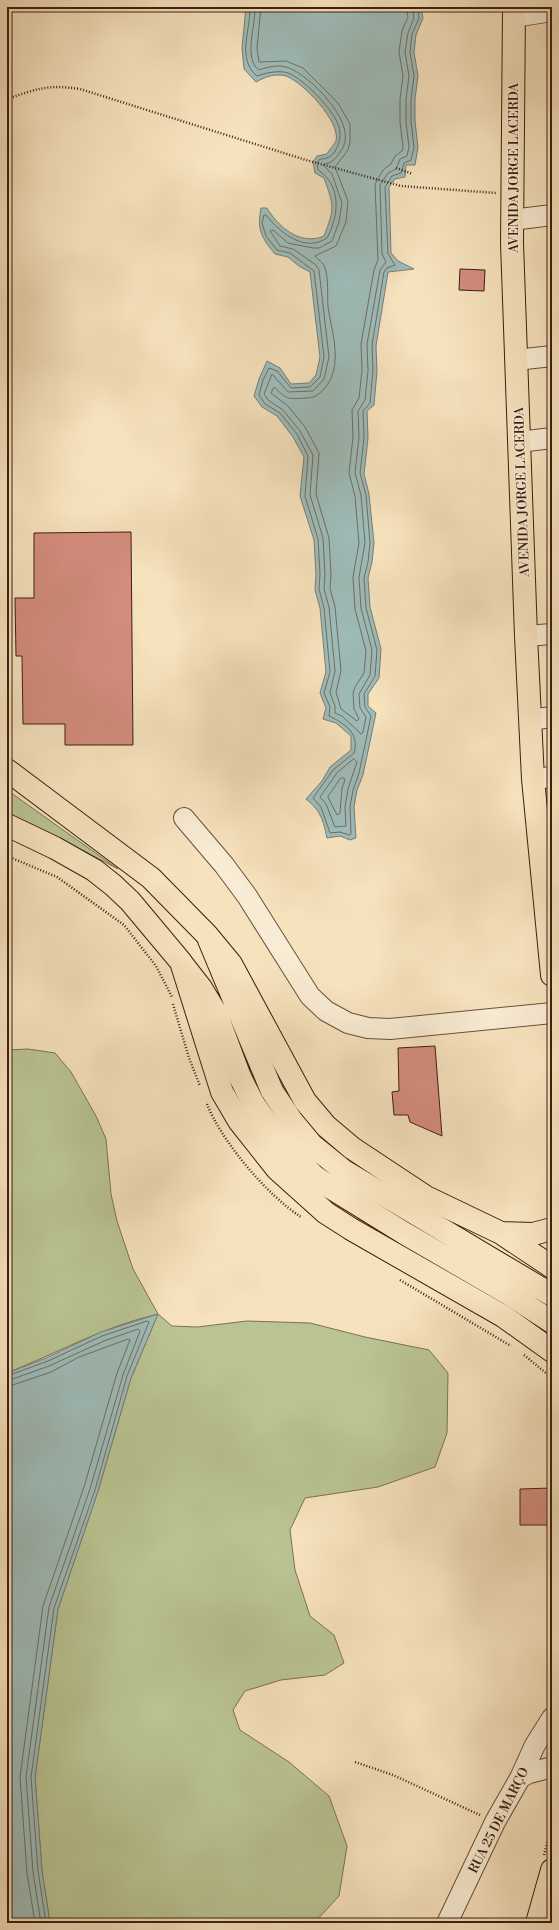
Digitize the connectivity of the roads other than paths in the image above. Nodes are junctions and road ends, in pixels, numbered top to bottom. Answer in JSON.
{"nodes":[{"id":1,"x":552,"y":11,"type":"edge"},
{"id":2,"x":514,"y":12,"type":"edge"},
{"id":3,"x":552,"y":214,"type":"edge"},
{"id":4,"x":512,"y":220,"type":"junction"},
{"id":5,"x":552,"y":356,"type":"edge"},
{"id":6,"x":516,"y":360,"type":"junction"},
{"id":7,"x":552,"y":438,"type":"edge"},
{"id":8,"x":519,"y":442,"type":"junction"},
{"id":9,"x":552,"y":634,"type":"edge"},
{"id":10,"x":526,"y":636,"type":"junction"},
{"id":11,"x":552,"y":717,"type":"edge"},
{"id":12,"x":530,"y":720,"type":"junction"},
{"id":13,"x":7,"y":770,"type":"edge"},
{"id":14,"x":542,"y":778,"type":"edge"},
{"id":15,"x":184,"y":818,"type":"dead end"},
{"id":16,"x":544,"y":819,"type":"edge"},
{"id":17,"x":7,"y":825,"type":"edge"},
{"id":18,"x":547,"y":878,"type":"edge"},
{"id":19,"x":207,"y":936,"type":"junction"},
{"id":20,"x":181,"y":962,"type":"junction"},
{"id":21,"x":552,"y":975,"type":"edge"},
{"id":22,"x":552,"y":1013,"type":"edge"},
{"id":23,"x":552,"y":1230,"type":"edge"},
{"id":24,"x":501,"y":1233,"type":"junction"},
{"id":25,"x":552,"y":1267,"type":"edge"},
{"id":26,"x":552,"y":1295,"type":"edge"},
{"id":27,"x":552,"y":1322,"type":"edge"},
{"id":28,"x":552,"y":1352,"type":"edge"},
{"id":29,"x":552,"y":1718,"type":"edge"},
{"id":30,"x":535,"y":1745,"type":"junction"},
{"id":31,"x":550,"y":1769,"type":"edge"},
{"id":32,"x":520,"y":1778,"type":"junction"},
{"id":33,"x":552,"y":1870,"type":"edge"},
{"id":34,"x":447,"y":1923,"type":"edge"},
{"id":35,"x":537,"y":1923,"type":"edge"}],
"edges":[{"from":1,"to":2,"type":"street"},
{"from":2,"to":4,"type":"main road","name":"AVENIDA JORGE LACERDA"},
{"from":3,"to":4,"type":"street"},
{"from":4,"to":6,"type":"main road","name":"AVENIDA JORGE LACERDA"},
{"from":5,"to":6,"type":"street"},
{"from":6,"to":8,"type":"main road","name":"AVENIDA JORGE LACERDA"},
{"from":7,"to":8,"type":"street"},
{"from":8,"to":10,"type":"main road","name":"AVENIDA JORGE LACERDA"},
{"from":9,"to":10,"type":"street"},
{"from":10,"to":12,"type":"main road","name":"AVENIDA JORGE LACERDA"},
{"from":11,"to":12,"type":"street"},
{"from":12,"to":14,"type":"main road","name":"AVENIDA JORGE LACERDA"},
{"from":13,"to":19,"type":"main road"},
{"from":14,"to":16,"type":"main road","name":"AVENIDA JORGE LACERDA"},
{"from":15,"to":22,"type":"street"},
{"from":16,"to":18,"type":"main road","name":"AVENIDA JORGE LACERDA"},
{"from":17,"to":20,"type":"main road"},
{"from":18,"to":21,"type":"main road","name":"AVENIDA JORGE LACERDA"},
{"from":19,"to":24,"type":"main road"},
{"from":19,"to":26,"type":"main road"},
{"from":20,"to":27,"type":"main road"},
{"from":20,"to":28,"type":"main road"},
{"from":23,"to":24,"type":"main road"},
{"from":24,"to":25,"type":"main road"},
{"from":29,"to":30,"type":"street","name":"RUA 25 DE MARÇO"},
{"from":30,"to":31,"type":"street"},
{"from":30,"to":32,"type":"street","name":"RUA 25 DE MARÇO"},
{"from":31,"to":32,"type":"street"},
{"from":32,"to":34,"type":"street","name":"RUA 25 DE MARÇO"},
{"from":33,"to":35,"type":"main road"}]}
